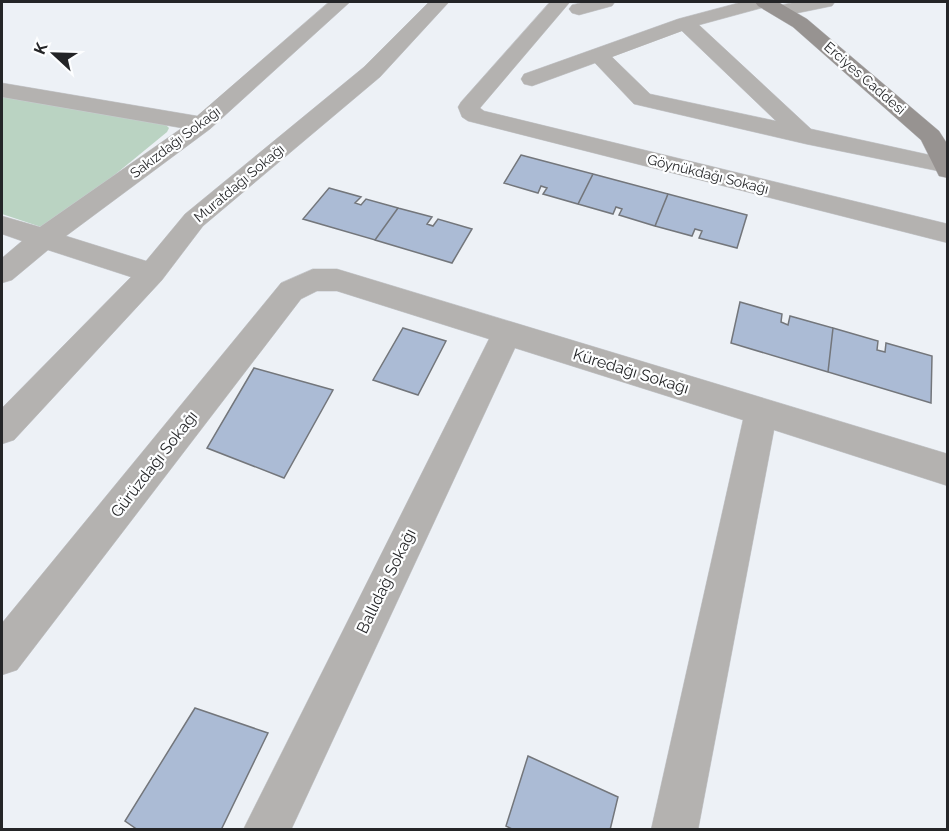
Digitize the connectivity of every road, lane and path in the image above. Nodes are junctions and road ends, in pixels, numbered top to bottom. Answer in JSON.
{"nodes":[{"id":1,"x":340,"y":2,"type":"edge"},
{"id":2,"x":440,"y":2,"type":"edge"},
{"id":3,"x":605,"y":2,"type":"edge"},
{"id":4,"x":711,"y":2,"type":"edge"},
{"id":5,"x":825,"y":2,"type":"edge"},
{"id":6,"x":770,"y":4,"type":"edge"},
{"id":7,"x":569,"y":5,"type":"edge"},
{"id":8,"x":731,"y":10,"type":"junction"},
{"id":9,"x":685,"y":23,"type":"junction"},
{"id":10,"x":600,"y":56,"type":"junction"},
{"id":11,"x":532,"y":79,"type":"dead end"},
{"id":12,"x":2,"y":90,"type":"edge"},
{"id":13,"x":202,"y":124,"type":"junction"},
{"id":14,"x":806,"y":137,"type":"junction"},
{"id":15,"x":946,"y":166,"type":"edge"},
{"id":16,"x":2,"y":225,"type":"edge"},
{"id":17,"x":948,"y":234,"type":"edge"},
{"id":18,"x":44,"y":238,"type":"junction"},
{"id":19,"x":2,"y":273,"type":"edge"},
{"id":20,"x":152,"y":273,"type":"junction"},
{"id":21,"x":313,"y":280,"type":"joint"},
{"id":22,"x":507,"y":333,"type":"junction"},
{"id":23,"x":761,"y":412,"type":"junction"},
{"id":24,"x":2,"y":430,"type":"edge"},
{"id":25,"x":948,"y":470,"type":"edge"},
{"id":26,"x":2,"y":655,"type":"edge"},
{"id":27,"x":266,"y":830,"type":"edge"},
{"id":28,"x":674,"y":830,"type":"edge"}],
"edges":[{"from":1,"to":13,"type":"street","name":"Sakızdağı Sokağı"},
{"from":2,"to":20,"type":"street","name":"Muratdağı Sokağı"},
{"from":3,"to":7,"type":"street"},
{"from":4,"to":8,"type":"street"},
{"from":5,"to":6,"type":"street"},
{"from":6,"to":8,"type":"street"},
{"from":6,"to":15,"type":"street","name":"Erciyes Caddesi"},
{"from":7,"to":17,"type":"street","name":"Göynükdağı Sokağı"},
{"from":8,"to":9,"type":"street"},
{"from":9,"to":10,"type":"street"},
{"from":9,"to":14,"type":"street"},
{"from":10,"to":11,"type":"street"},
{"from":10,"to":14,"type":"street"},
{"from":12,"to":13,"type":"street"},
{"from":13,"to":18,"type":"street","name":"Sakızdağı Sokağı"},
{"from":14,"to":15,"type":"street"},
{"from":16,"to":18,"type":"street"},
{"from":18,"to":19,"type":"street","name":"Sakızdağı Sokağı"},
{"from":18,"to":20,"type":"street"},
{"from":20,"to":24,"type":"street","name":"Muratdağı Sokağı"},
{"from":21,"to":22,"type":"street","name":"Küredağı Sokağı"},
{"from":21,"to":26,"type":"street","name":"Gürüzdağı Sokağı"},
{"from":22,"to":23,"type":"street","name":"Küredağı Sokağı"},
{"from":22,"to":27,"type":"street","name":"Ballıdağ Sokağı"},
{"from":23,"to":25,"type":"street","name":"Küredağı Sokağı"},
{"from":23,"to":28,"type":"street"}]}
